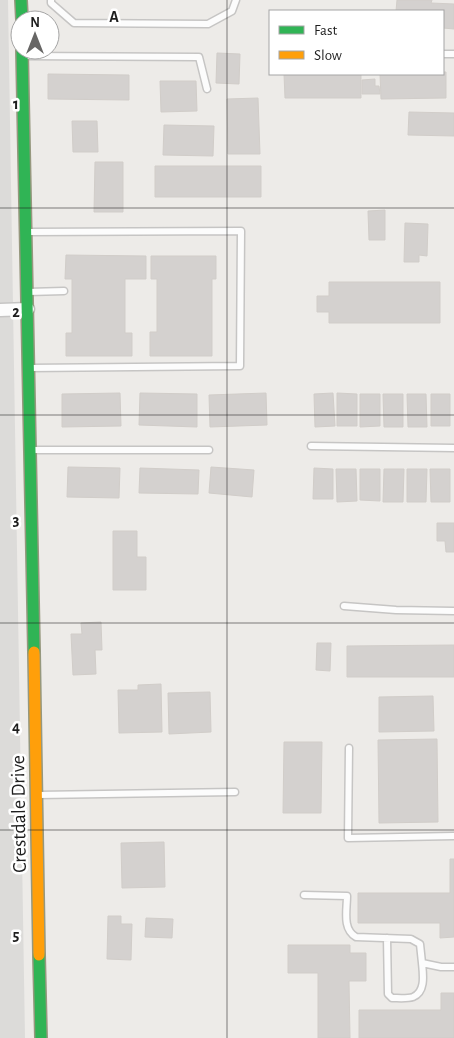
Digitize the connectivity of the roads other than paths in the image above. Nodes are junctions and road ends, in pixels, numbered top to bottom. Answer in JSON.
{"nodes":[{"id":1,"x":51,"y":0,"type":"edge"},
{"id":2,"x":236,"y":0,"type":"edge"},
{"id":3,"x":60,"y":54,"type":"edge"},
{"id":4,"x":22,"y":60,"type":"edge"},
{"id":5,"x":207,"y":89,"type":"dead end"},
{"id":6,"x":26,"y":232,"type":"junction"},
{"id":7,"x":64,"y":291,"type":"dead end"},
{"id":8,"x":27,"y":292,"type":"junction"},
{"id":9,"x":28,"y":309,"type":"junction"},
{"id":10,"x":0,"y":310,"type":"edge"},
{"id":11,"x":28,"y":368,"type":"junction"},
{"id":12,"x":311,"y":446,"type":"dead end"},
{"id":13,"x":454,"y":448,"type":"edge"},
{"id":14,"x":30,"y":450,"type":"junction"},
{"id":15,"x":209,"y":450,"type":"dead end"},
{"id":16,"x":344,"y":606,"type":"dead end"},
{"id":17,"x":454,"y":611,"type":"edge"},
{"id":18,"x":349,"y":748,"type":"dead end"},
{"id":19,"x":236,"y":792,"type":"dead end"},
{"id":20,"x":37,"y":795,"type":"junction"},
{"id":21,"x":454,"y":836,"type":"edge"},
{"id":22,"x":304,"y":895,"type":"dead end"},
{"id":23,"x":387,"y":938,"type":"junction"},
{"id":24,"x":422,"y":963,"type":"junction"},
{"id":25,"x":454,"y":967,"type":"edge"},
{"id":26,"x":41,"y":1038,"type":"edge"}],
"edges":[{"from":1,"to":2,"type":"lane"},
{"from":3,"to":5,"type":"lane"},
{"from":4,"to":6,"type":"street","name":"Crestdale Drive"},
{"from":6,"to":8,"type":"street","name":"Crestdale Drive"},
{"from":6,"to":11,"type":"lane"},
{"from":7,"to":8,"type":"lane"},
{"from":8,"to":9,"type":"street","name":"Crestdale Drive"},
{"from":9,"to":10,"type":"street"},
{"from":9,"to":11,"type":"street","name":"Crestdale Drive"},
{"from":11,"to":14,"type":"street","name":"Crestdale Drive"},
{"from":12,"to":13,"type":"lane"},
{"from":14,"to":15,"type":"lane"},
{"from":14,"to":20,"type":"street","name":"Crestdale Drive"},
{"from":16,"to":17,"type":"lane"},
{"from":18,"to":21,"type":"lane"},
{"from":19,"to":20,"type":"lane"},
{"from":20,"to":26,"type":"street","name":"Crestdale Drive"},
{"from":22,"to":23,"type":"lane"},
{"from":23,"to":24,"type":"lane"},
{"from":23,"to":24,"type":"lane"},
{"from":24,"to":25,"type":"lane"}]}
